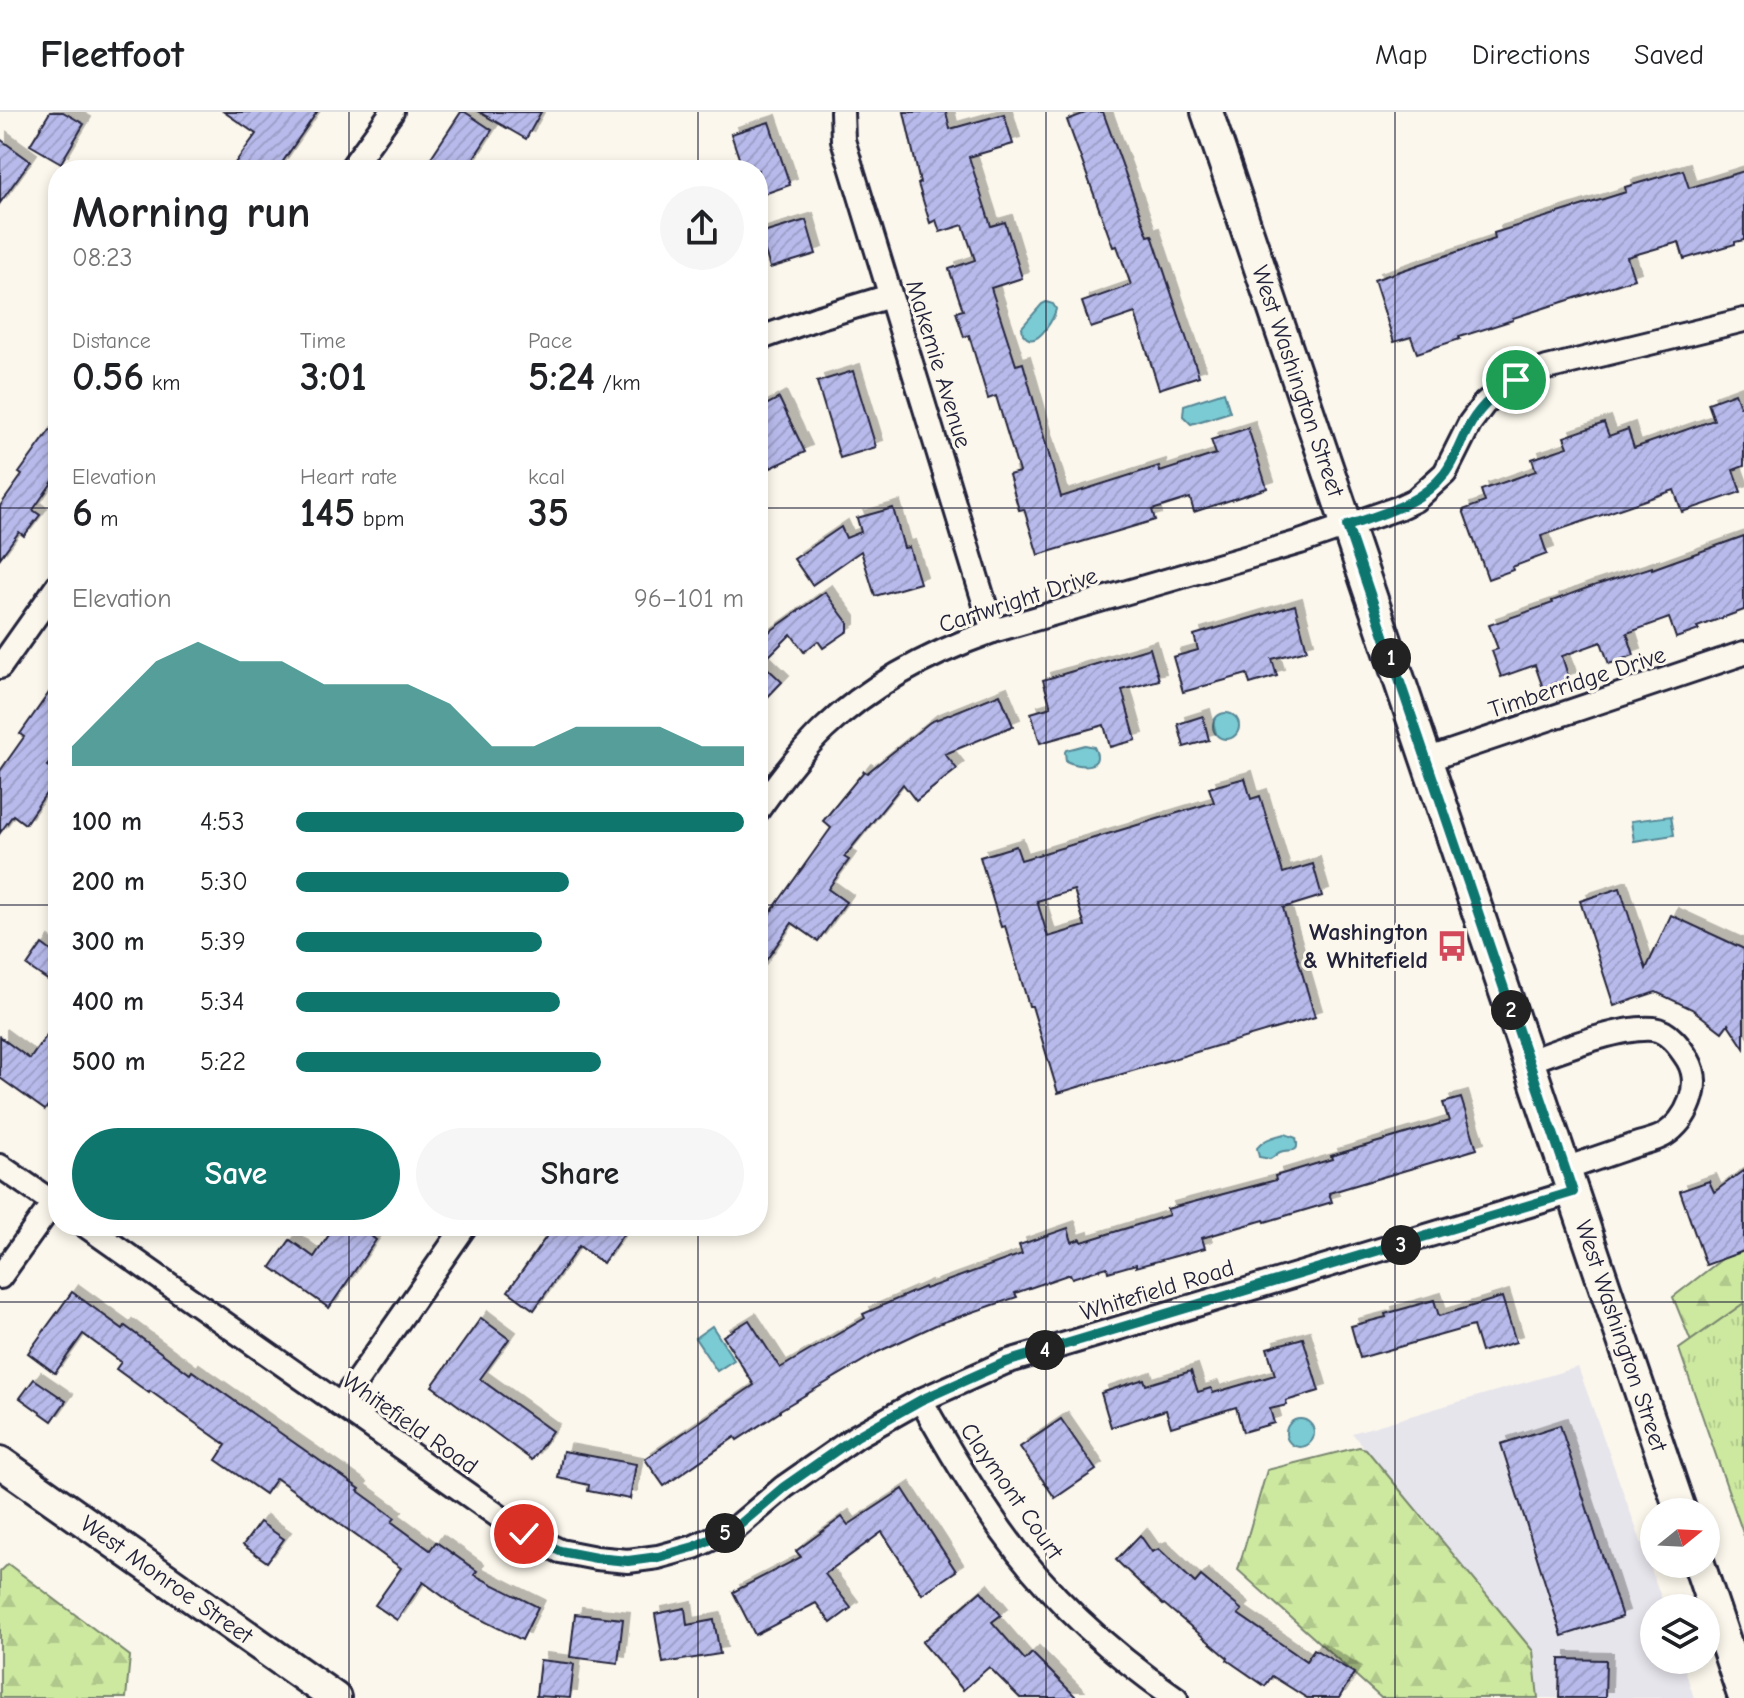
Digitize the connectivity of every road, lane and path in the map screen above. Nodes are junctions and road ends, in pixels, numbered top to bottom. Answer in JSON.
{"nodes":[{"id":1,"x":392,"y":112,"type":"edge"},
{"id":2,"x":842,"y":112,"type":"edge"},
{"id":3,"x":1207,"y":112,"type":"edge"},
{"id":4,"x":357,"y":160,"type":"edge"},
{"id":5,"x":890,"y":296,"type":"junction"},
{"id":6,"x":1744,"y":320,"type":"edge"},
{"id":7,"x":768,"y":335,"type":"edge"},
{"id":8,"x":1347,"y":526,"type":"junction"},
{"id":9,"x":48,"y":599,"type":"edge"},
{"id":10,"x":993,"y":631,"type":"junction"},
{"id":11,"x":1744,"y":653,"type":"edge"},
{"id":12,"x":0,"y":667,"type":"edge"},
{"id":13,"x":1426,"y":760,"type":"junction"},
{"id":14,"x":768,"y":796,"type":"edge"},
{"id":15,"x":1529,"y":1061,"type":"junction"},
{"id":16,"x":0,"y":1166,"type":"edge"},
{"id":17,"x":1569,"y":1180,"type":"junction"},
{"id":18,"x":48,"y":1197,"type":"edge"},
{"id":19,"x":48,"y":1213,"type":"edge"},
{"id":20,"x":100,"y":1236,"type":"edge"},
{"id":21,"x":458,"y":1236,"type":"edge"},
{"id":22,"x":0,"y":1277,"type":"edge"},
{"id":23,"x":921,"y":1400,"type":"junction"},
{"id":24,"x":340,"y":1405,"type":"junction"},
{"id":25,"x":0,"y":1462,"type":"edge"},
{"id":26,"x":1676,"y":1498,"type":"edge"},
{"id":27,"x":1704,"y":1578,"type":"edge"},
{"id":28,"x":335,"y":1698,"type":"edge"},
{"id":29,"x":1176,"y":1698,"type":"edge"},
{"id":30,"x":1744,"y":1698,"type":"edge"}],
"edges":[{"from":1,"to":4,"type":"street"},
{"from":2,"to":5,"type":"street","name":"Makemie Avenue"},
{"from":3,"to":8,"type":"street","name":"West Washington Street"},
{"from":5,"to":7,"type":"street"},
{"from":5,"to":10,"type":"street","name":"Makemie Avenue"},
{"from":6,"to":8,"type":"street","name":"Cartwright Drive"},
{"from":8,"to":10,"type":"street","name":"Cartwright Drive"},
{"from":8,"to":13,"type":"street","name":"West Washington Street"},
{"from":9,"to":12,"type":"street"},
{"from":10,"to":14,"type":"street","name":"Cartwright Drive"},
{"from":11,"to":13,"type":"street","name":"Timberridge Drive"},
{"from":13,"to":15,"type":"street","name":"West Washington Street"},
{"from":15,"to":17,"type":"street","name":"West Washington Street"},
{"from":15,"to":17,"type":"street","name":"Whitefield Road"},
{"from":16,"to":18,"type":"street"},
{"from":17,"to":23,"type":"street","name":"Whitefield Road"},
{"from":17,"to":26,"type":"street","name":"West Washington Street"},
{"from":19,"to":22,"type":"street"},
{"from":20,"to":24,"type":"street","name":"Whitefield Road"},
{"from":21,"to":24,"type":"street"},
{"from":23,"to":24,"type":"street","name":"Whitefield Road"},
{"from":23,"to":29,"type":"street","name":"Claymont Court"},
{"from":25,"to":28,"type":"street","name":"West Monroe Street"},
{"from":27,"to":30,"type":"street"}]}
